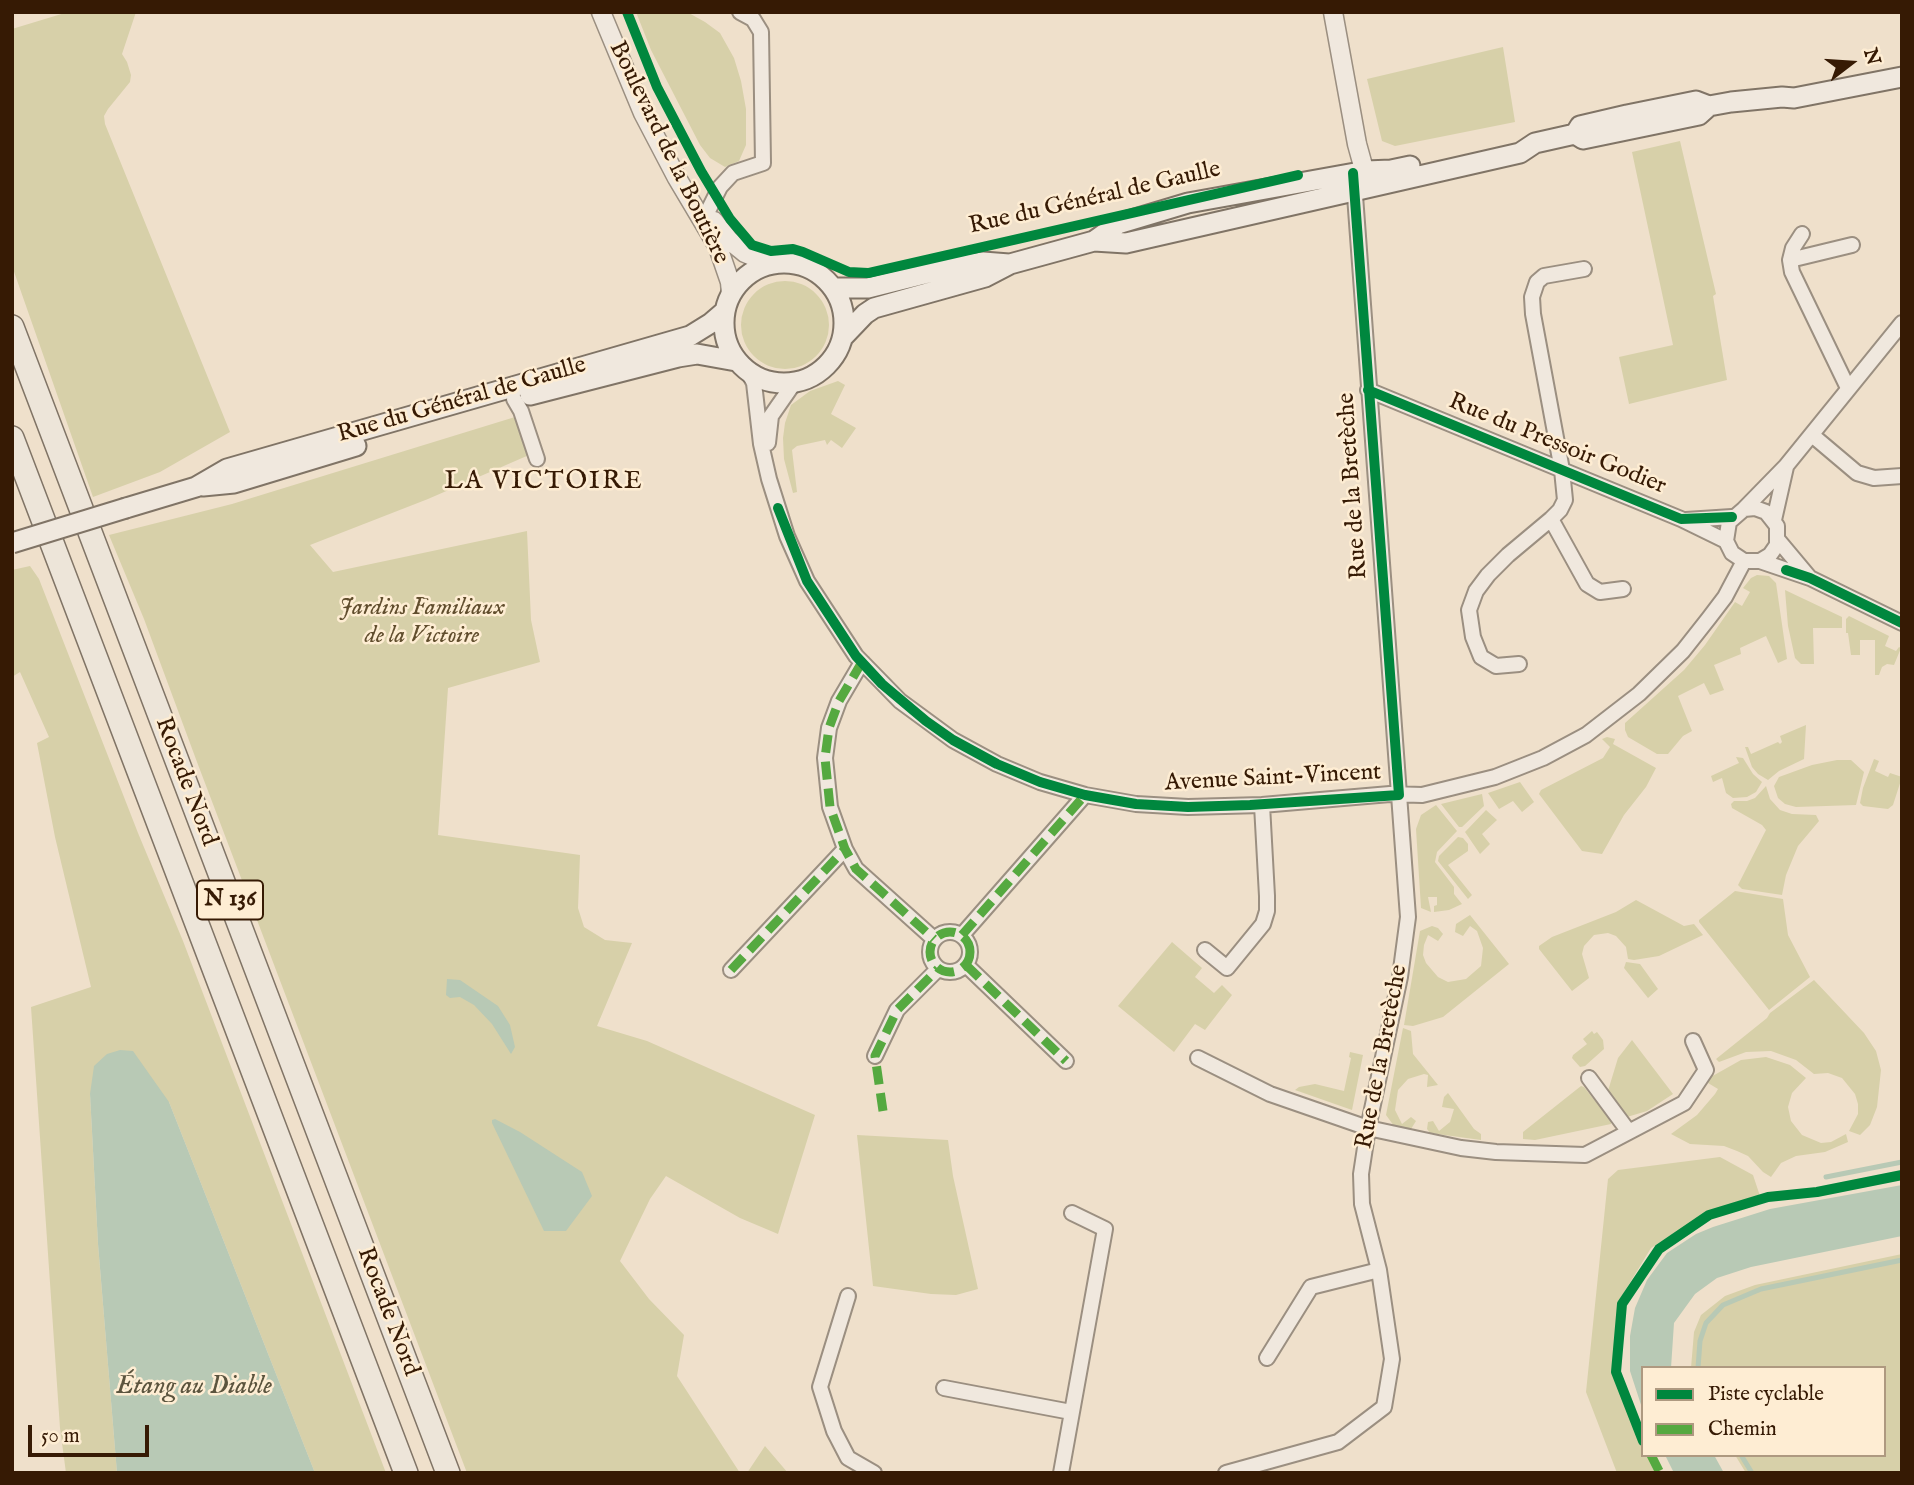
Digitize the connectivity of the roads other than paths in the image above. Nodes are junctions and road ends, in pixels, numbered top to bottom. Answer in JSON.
{"nodes":[{"id":1,"x":601,"y":12,"type":"edge"},
{"id":2,"x":611,"y":12,"type":"edge"},
{"id":3,"x":740,"y":12,"type":"edge"},
{"id":4,"x":1333,"y":12,"type":"edge"},
{"id":5,"x":1902,"y":70,"type":"edge"},
{"id":6,"x":1902,"y":77,"type":"edge"},
{"id":7,"x":1782,"y":97,"type":"junction"},
{"id":8,"x":1360,"y":181,"type":"junction"},
{"id":9,"x":708,"y":211,"type":"junction"},
{"id":10,"x":1802,"y":234,"type":"dead end"},
{"id":11,"x":1852,"y":246,"type":"dead end"},
{"id":12,"x":1790,"y":260,"type":"junction"},
{"id":13,"x":775,"y":263,"type":"junction"},
{"id":14,"x":1010,"y":264,"type":"junction"},
{"id":15,"x":1584,"y":269,"type":"dead end"},
{"id":16,"x":833,"y":288,"type":"junction"},
{"id":17,"x":728,"y":302,"type":"junction"},
{"id":18,"x":1902,"y":323,"type":"edge"},
{"id":19,"x":12,"y":327,"type":"edge"},
{"id":20,"x":844,"y":336,"type":"junction"},
{"id":21,"x":742,"y":367,"type":"junction"},
{"id":22,"x":794,"y":383,"type":"junction"},
{"id":23,"x":1848,"y":387,"type":"junction"},
{"id":24,"x":1368,"y":390,"type":"junction"},
{"id":25,"x":517,"y":405,"type":"junction"},
{"id":26,"x":1812,"y":435,"type":"junction"},
{"id":27,"x":12,"y":438,"type":"edge"},
{"id":28,"x":537,"y":460,"type":"dead end"},
{"id":29,"x":1786,"y":466,"type":"junction"},
{"id":30,"x":1562,"y":470,"type":"junction"},
{"id":31,"x":1902,"y":476,"type":"edge"},
{"id":32,"x":769,"y":479,"type":"junction"},
{"id":33,"x":196,"y":486,"type":"junction"},
{"id":34,"x":1738,"y":513,"type":"junction"},
{"id":35,"x":1551,"y":519,"type":"junction"},
{"id":36,"x":1681,"y":520,"type":"junction"},
{"id":37,"x":1774,"y":520,"type":"junction"},
{"id":38,"x":1778,"y":540,"type":"junction"},
{"id":39,"x":1726,"y":541,"type":"junction"},
{"id":40,"x":12,"y":543,"type":"edge"},
{"id":41,"x":1744,"y":561,"type":"junction"},
{"id":42,"x":1760,"y":561,"type":"junction"},
{"id":43,"x":1810,"y":578,"type":"junction"},
{"id":44,"x":1623,"y":589,"type":"dead end"},
{"id":45,"x":1902,"y":623,"type":"edge"},
{"id":46,"x":862,"y":662,"type":"junction"},
{"id":47,"x":1519,"y":664,"type":"dead end"},
{"id":48,"x":1085,"y":795,"type":"junction"},
{"id":49,"x":1399,"y":795,"type":"junction"},
{"id":50,"x":1262,"y":805,"type":"junction"},
{"id":51,"x":845,"y":849,"type":"junction"},
{"id":52,"x":962,"y":935,"type":"junction"},
{"id":53,"x":934,"y":939,"type":"junction"},
{"id":54,"x":1205,"y":950,"type":"dead end"},
{"id":55,"x":967,"y":965,"type":"junction"},
{"id":56,"x":938,"y":969,"type":"junction"},
{"id":57,"x":731,"y":970,"type":"dead end"},
{"id":58,"x":1693,"y":1041,"type":"dead end"},
{"id":59,"x":876,"y":1056,"type":"dead end"},
{"id":60,"x":1198,"y":1058,"type":"dead end"},
{"id":61,"x":1066,"y":1061,"type":"dead end"},
{"id":62,"x":1589,"y":1078,"type":"dead end"},
{"id":63,"x":1368,"y":1128,"type":"junction"},
{"id":64,"x":1629,"y":1132,"type":"junction"},
{"id":65,"x":1072,"y":1213,"type":"dead end"},
{"id":66,"x":1379,"y":1270,"type":"junction"},
{"id":67,"x":848,"y":1296,"type":"dead end"},
{"id":68,"x":1267,"y":1358,"type":"dead end"},
{"id":69,"x":944,"y":1388,"type":"dead end"},
{"id":70,"x":1071,"y":1412,"type":"junction"},
{"id":71,"x":406,"y":1473,"type":"edge"},
{"id":72,"x":448,"y":1473,"type":"edge"},
{"id":73,"x":874,"y":1473,"type":"edge"},
{"id":74,"x":1061,"y":1473,"type":"edge"},
{"id":75,"x":1226,"y":1473,"type":"edge"}],
"edges":[{"from":1,"to":17,"type":"street","name":"Boulevard de la Boutière"},
{"from":2,"to":9,"type":"street","name":"Boulevard de la Boutière"},
{"from":3,"to":9,"type":"street"},
{"from":4,"to":8,"type":"street"},
{"from":5,"to":7,"type":"main road","name":"Rue du Général de Gaulle"},
{"from":6,"to":7,"type":"main road","name":"Rue du Général de Gaulle"},
{"from":7,"to":8,"type":"main road","name":"Rue du Général de Gaulle"},
{"from":8,"to":14,"type":"main road","name":"Rue du Général de Gaulle"},
{"from":8,"to":24,"type":"street","name":"Rue de la Bretèche"},
{"from":9,"to":13,"type":"street","name":"Boulevard de la Boutière"},
{"from":10,"to":12,"type":"street"},
{"from":11,"to":12,"type":"street"},
{"from":12,"to":23,"type":"street"},
{"from":13,"to":16,"type":"main road"},
{"from":13,"to":17,"type":"main road"},
{"from":14,"to":16,"type":"main road","name":"Rue du Général de Gaulle"},
{"from":14,"to":20,"type":"main road","name":"Rue du Général de Gaulle"},
{"from":15,"to":30,"type":"street"},
{"from":16,"to":20,"type":"main road"},
{"from":17,"to":21,"type":"main road"},
{"from":17,"to":33,"type":"main road","name":"Rue du Général de Gaulle"},
{"from":18,"to":23,"type":"street"},
{"from":19,"to":72,"type":"highway","name":"Rocade Nord","number":"N 136"},
{"from":20,"to":22,"type":"main road"},
{"from":21,"to":22,"type":"main road"},
{"from":21,"to":25,"type":"main road","name":"Rue du Général de Gaulle"},
{"from":21,"to":32,"type":"street","name":"Avenue Saint-Vincent"},
{"from":22,"to":32,"type":"street","name":"Avenue Saint-Vincent"},
{"from":23,"to":26,"type":"street"},
{"from":24,"to":30,"type":"street","name":"Rue du Pressoir Godier"},
{"from":24,"to":49,"type":"street","name":"Rue de la Bretèche"},
{"from":25,"to":28,"type":"street"},
{"from":25,"to":33,"type":"main road","name":"Rue du Général de Gaulle"},
{"from":26,"to":29,"type":"street"},
{"from":26,"to":31,"type":"street"},
{"from":27,"to":71,"type":"highway","name":"Rocade Nord","number":"N 136"},
{"from":29,"to":34,"type":"street"},
{"from":29,"to":37,"type":"street"},
{"from":30,"to":35,"type":"street"},
{"from":30,"to":36,"type":"street","name":"Rue du Pressoir Godier"},
{"from":32,"to":46,"type":"street","name":"Avenue Saint-Vincent"},
{"from":33,"to":40,"type":"main road","name":"Rue du Général de Gaulle","bridge":true},
{"from":34,"to":36,"type":"street","name":"Rue du Pressoir Godier"},
{"from":34,"to":37,"type":"street"},
{"from":34,"to":39,"type":"street"},
{"from":35,"to":44,"type":"street"},
{"from":35,"to":47,"type":"street"},
{"from":36,"to":39,"type":"street","name":"Rue du Pressoir Godier"},
{"from":37,"to":38,"type":"street"},
{"from":38,"to":42,"type":"street"},
{"from":38,"to":43,"type":"street"},
{"from":39,"to":41,"type":"street"},
{"from":41,"to":42,"type":"street"},
{"from":41,"to":49,"type":"street","name":"Avenue Saint-Vincent"},
{"from":42,"to":43,"type":"street"},
{"from":43,"to":45,"type":"street"},
{"from":46,"to":48,"type":"street","name":"Avenue Saint-Vincent"},
{"from":46,"to":51,"type":"street"},
{"from":48,"to":50,"type":"street","name":"Avenue Saint-Vincent"},
{"from":48,"to":52,"type":"street"},
{"from":49,"to":50,"type":"street","name":"Avenue Saint-Vincent"},
{"from":49,"to":63,"type":"street","name":"Rue de la Bretèche"},
{"from":50,"to":54,"type":"street"},
{"from":51,"to":53,"type":"street"},
{"from":51,"to":57,"type":"street"},
{"from":52,"to":53,"type":"street"},
{"from":52,"to":55,"type":"street"},
{"from":53,"to":56,"type":"street"},
{"from":55,"to":56,"type":"street"},
{"from":55,"to":61,"type":"street"},
{"from":56,"to":59,"type":"street"},
{"from":58,"to":64,"type":"street"},
{"from":60,"to":63,"type":"street"},
{"from":62,"to":64,"type":"street"},
{"from":63,"to":64,"type":"street"},
{"from":63,"to":66,"type":"street","name":"Rue de la Bretèche"},
{"from":65,"to":70,"type":"street"},
{"from":66,"to":68,"type":"street"},
{"from":66,"to":75,"type":"street","name":"Rue de la Bretèche"},
{"from":67,"to":73,"type":"street"},
{"from":69,"to":70,"type":"street"},
{"from":70,"to":74,"type":"street"}]}
